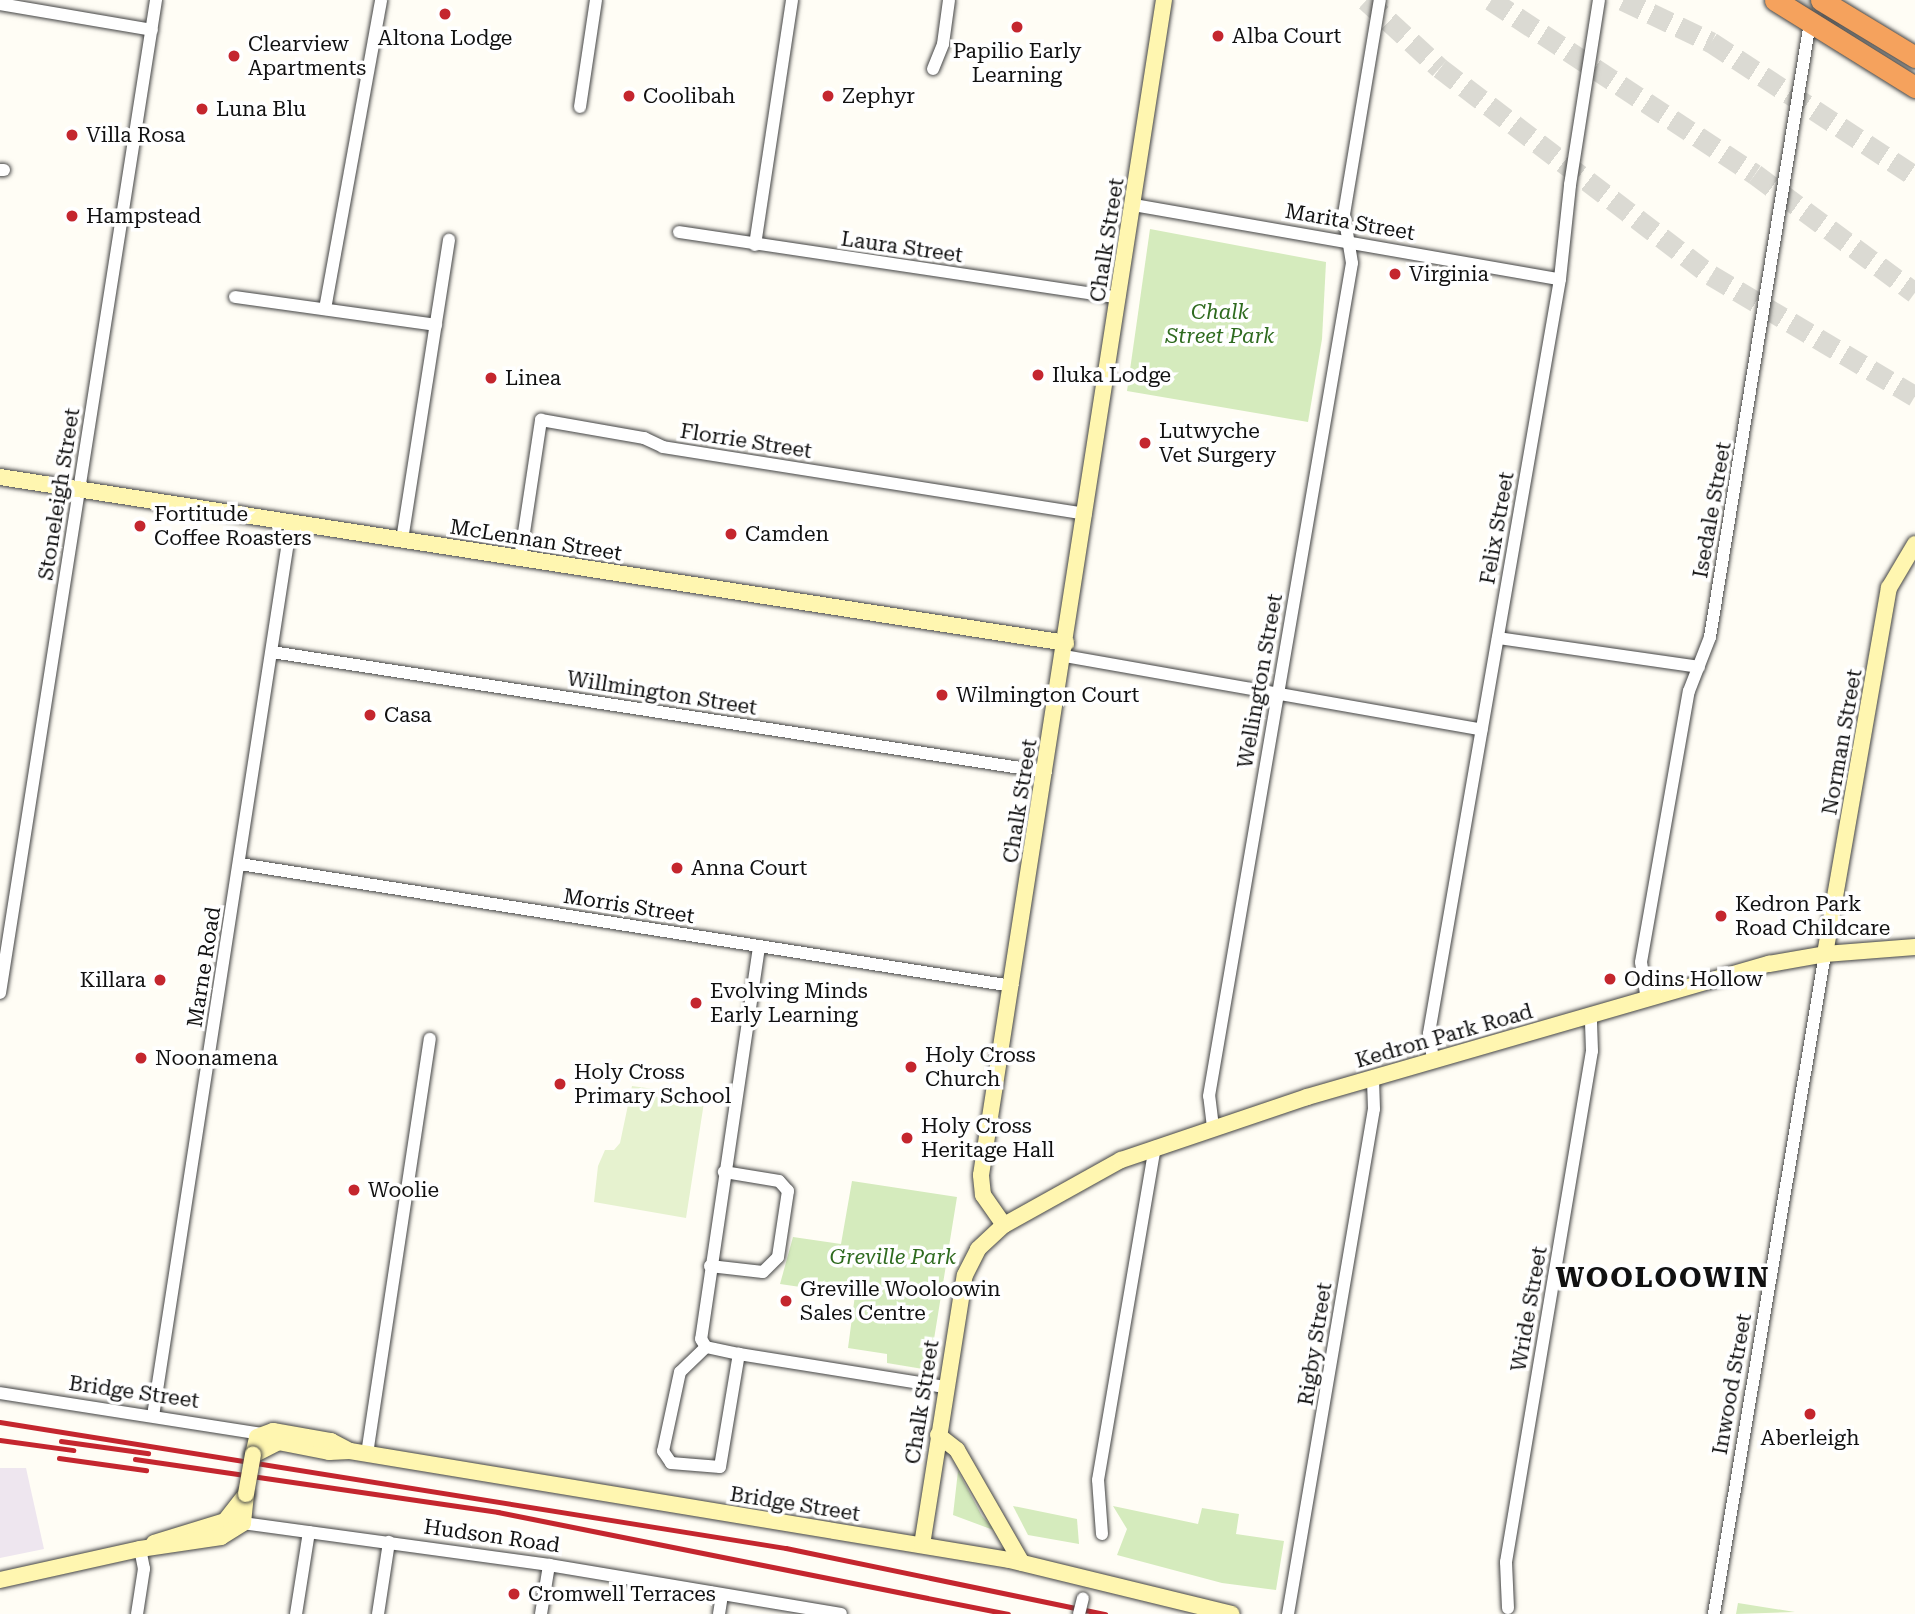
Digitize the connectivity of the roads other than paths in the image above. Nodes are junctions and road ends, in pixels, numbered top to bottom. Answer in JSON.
{"nodes":[{"id":1,"x":156,"y":0,"type":"edge"},
{"id":2,"x":381,"y":0,"type":"edge"},
{"id":3,"x":596,"y":0,"type":"edge"},
{"id":4,"x":792,"y":0,"type":"edge"},
{"id":5,"x":949,"y":0,"type":"edge"},
{"id":6,"x":1164,"y":0,"type":"edge"},
{"id":7,"x":1380,"y":0,"type":"edge"},
{"id":8,"x":1599,"y":0,"type":"edge"},
{"id":9,"x":1774,"y":0,"type":"edge"},
{"id":10,"x":1821,"y":0,"type":"edge"},
{"id":11,"x":0,"y":4,"type":"edge"},
{"id":12,"x":1810,"y":22,"type":"junction"},
{"id":13,"x":152,"y":30,"type":"junction"},
{"id":14,"x":1915,"y":57,"type":"edge"},
{"id":15,"x":933,"y":69,"type":"dead end"},
{"id":16,"x":1915,"y":88,"type":"edge"},
{"id":17,"x":580,"y":107,"type":"dead end"},
{"id":18,"x":1134,"y":205,"type":"junction"},
{"id":19,"x":679,"y":232,"type":"dead end"},
{"id":20,"x":449,"y":240,"type":"dead end"},
{"id":21,"x":1349,"y":242,"type":"junction"},
{"id":22,"x":755,"y":245,"type":"junction"},
{"id":23,"x":1560,"y":279,"type":"junction"},
{"id":24,"x":235,"y":297,"type":"dead end"},
{"id":25,"x":1119,"y":298,"type":"junction"},
{"id":26,"x":325,"y":309,"type":"junction"},
{"id":27,"x":436,"y":325,"type":"junction"},
{"id":28,"x":0,"y":477,"type":"edge"},
{"id":29,"x":79,"y":490,"type":"junction"},
{"id":30,"x":1086,"y":514,"type":"junction"},
{"id":31,"x":292,"y":523,"type":"junction"},
{"id":32,"x":402,"y":540,"type":"junction"},
{"id":33,"x":1915,"y":544,"type":"edge"},
{"id":34,"x":520,"y":559,"type":"junction"},
{"id":35,"x":1498,"y":638,"type":"junction"},
{"id":36,"x":1065,"y":650,"type":"junction"},
{"id":37,"x":272,"y":652,"type":"junction"},
{"id":38,"x":1699,"y":667,"type":"junction"},
{"id":39,"x":1277,"y":695,"type":"junction"},
{"id":40,"x":1482,"y":730,"type":"junction"},
{"id":41,"x":1046,"y":772,"type":"junction"},
{"id":42,"x":240,"y":864,"type":"junction"},
{"id":43,"x":760,"y":947,"type":"junction"},
{"id":44,"x":1915,"y":947,"type":"edge"},
{"id":45,"x":1825,"y":954,"type":"junction"},
{"id":46,"x":1012,"y":986,"type":"junction"},
{"id":47,"x":0,"y":993,"type":"edge"},
{"id":48,"x":1647,"y":1000,"type":"junction"},
{"id":49,"x":1591,"y":1016,"type":"junction"},
{"id":50,"x":430,"y":1039,"type":"dead end"},
{"id":51,"x":1433,"y":1060,"type":"junction"},
{"id":52,"x":1373,"y":1079,"type":"junction"},
{"id":53,"x":1213,"y":1127,"type":"junction"},
{"id":54,"x":1155,"y":1147,"type":"junction"},
{"id":55,"x":724,"y":1172,"type":"junction"},
{"id":56,"x":1004,"y":1226,"type":"junction"},
{"id":57,"x":709,"y":1266,"type":"junction"},
{"id":58,"x":706,"y":1347,"type":"junction"},
{"id":59,"x":739,"y":1354,"type":"junction"},
{"id":60,"x":946,"y":1387,"type":"junction"},
{"id":61,"x":0,"y":1393,"type":"edge"},
{"id":62,"x":153,"y":1416,"type":"junction"},
{"id":63,"x":261,"y":1434,"type":"junction"},
{"id":64,"x":938,"y":1435,"type":"junction"},
{"id":65,"x":349,"y":1451,"type":"junction"},
{"id":66,"x":367,"y":1454,"type":"junction"},
{"id":67,"x":253,"y":1455,"type":"junction"},
{"id":68,"x":237,"y":1519,"type":"junction"},
{"id":69,"x":309,"y":1532,"type":"junction"},
{"id":70,"x":1102,"y":1534,"type":"dead end"},
{"id":71,"x":389,"y":1542,"type":"junction"},
{"id":72,"x":922,"y":1545,"type":"junction"},
{"id":73,"x":140,"y":1549,"type":"junction"},
{"id":74,"x":1023,"y":1563,"type":"junction"},
{"id":75,"x":548,"y":1565,"type":"junction"},
{"id":76,"x":0,"y":1580,"type":"edge"},
{"id":77,"x":1087,"y":1581,"type":"junction"},
{"id":78,"x":722,"y":1595,"type":"junction"},
{"id":79,"x":1508,"y":1608,"type":"dead end"},
{"id":80,"x":137,"y":1614,"type":"edge"},
{"id":81,"x":296,"y":1614,"type":"edge"},
{"id":82,"x":377,"y":1614,"type":"edge"},
{"id":83,"x":541,"y":1614,"type":"edge"},
{"id":84,"x":719,"y":1614,"type":"edge"},
{"id":85,"x":841,"y":1614,"type":"edge"},
{"id":86,"x":1079,"y":1614,"type":"edge"},
{"id":87,"x":1232,"y":1614,"type":"edge"},
{"id":88,"x":1287,"y":1614,"type":"edge"},
{"id":89,"x":1714,"y":1614,"type":"edge"}],
"edges":[{"from":1,"to":13,"type":"street","name":"Stoneleigh Street"},
{"from":2,"to":26,"type":"street"},
{"from":3,"to":17,"type":"street"},
{"from":4,"to":22,"type":"street"},
{"from":5,"to":15,"type":"street"},
{"from":6,"to":18,"type":"street","name":"Chalk Street"},
{"from":7,"to":21,"type":"street","name":"Wellington Street"},
{"from":8,"to":23,"type":"street","name":"Felix Street"},
{"from":9,"to":12,"type":"highway"},
{"from":10,"to":14,"type":"highway"},
{"from":11,"to":13,"type":"street"},
{"from":12,"to":16,"type":"highway"},
{"from":12,"to":38,"type":"street","name":"Isedale Street"},
{"from":13,"to":29,"type":"street","name":"Stoneleigh Street"},
{"from":18,"to":21,"type":"street","name":"Marita Street"},
{"from":18,"to":25,"type":"street","name":"Chalk Street"},
{"from":19,"to":22,"type":"street","name":"Laura Street"},
{"from":20,"to":27,"type":"street"},
{"from":21,"to":23,"type":"street","name":"Marita Street"},
{"from":21,"to":39,"type":"street","name":"Wellington Street"},
{"from":22,"to":25,"type":"street","name":"Laura Street"},
{"from":23,"to":35,"type":"street","name":"Felix Street"},
{"from":24,"to":26,"type":"street"},
{"from":25,"to":30,"type":"street","name":"Chalk Street"},
{"from":26,"to":27,"type":"street"},
{"from":27,"to":32,"type":"street"},
{"from":28,"to":29,"type":"street","name":"McLennan Street"},
{"from":29,"to":31,"type":"street","name":"McLennan Street"},
{"from":29,"to":47,"type":"street","name":"Stoneleigh Street"},
{"from":30,"to":34,"type":"street","name":"Florrie Street"},
{"from":30,"to":36,"type":"street","name":"Chalk Street"},
{"from":31,"to":32,"type":"street","name":"McLennan Street"},
{"from":31,"to":37,"type":"street","name":"Marne Road"},
{"from":32,"to":34,"type":"street","name":"McLennan Street"},
{"from":33,"to":45,"type":"street","name":"Norman Street"},
{"from":34,"to":36,"type":"street","name":"McLennan Street"},
{"from":35,"to":38,"type":"street"},
{"from":35,"to":40,"type":"street","name":"Felix Street"},
{"from":36,"to":39,"type":"street"},
{"from":36,"to":41,"type":"street","name":"Chalk Street"},
{"from":37,"to":41,"type":"street","name":"Willmington Street"},
{"from":37,"to":42,"type":"street","name":"Marne Road"},
{"from":38,"to":48,"type":"street","name":"Isedale Street"},
{"from":39,"to":40,"type":"street"},
{"from":39,"to":53,"type":"street","name":"Wellington Street"},
{"from":40,"to":51,"type":"street","name":"Felix Street"},
{"from":41,"to":46,"type":"street","name":"Chalk Street"},
{"from":42,"to":43,"type":"street","name":"Morris Street"},
{"from":42,"to":62,"type":"street","name":"Marne Road"},
{"from":43,"to":46,"type":"street","name":"Morris Street"},
{"from":43,"to":55,"type":"street"},
{"from":44,"to":45,"type":"street","name":"Kedron Park Road"},
{"from":45,"to":48,"type":"street","name":"Kedron Park Road"},
{"from":45,"to":89,"type":"street","name":"Inwood Street"},
{"from":46,"to":56,"type":"street","name":"Chalk Street"},
{"from":48,"to":49,"type":"street","name":"Kedron Park Road"},
{"from":49,"to":51,"type":"street","name":"Kedron Park Road"},
{"from":49,"to":79,"type":"street","name":"Wride Street"},
{"from":50,"to":66,"type":"street"},
{"from":51,"to":52,"type":"street","name":"Kedron Park Road"},
{"from":52,"to":53,"type":"street","name":"Kedron Park Road"},
{"from":52,"to":88,"type":"street","name":"Rigby Street"},
{"from":53,"to":54,"type":"street","name":"Kedron Park Road"},
{"from":54,"to":56,"type":"street","name":"Kedron Park Road"},
{"from":54,"to":70,"type":"street"},
{"from":55,"to":57,"type":"street"},
{"from":55,"to":57,"type":"street"},
{"from":56,"to":60,"type":"street","name":"Chalk Street"},
{"from":57,"to":58,"type":"street"},
{"from":58,"to":59,"type":"street"},
{"from":58,"to":59,"type":"street"},
{"from":59,"to":60,"type":"street"},
{"from":60,"to":64,"type":"street","name":"Chalk Street"},
{"from":61,"to":62,"type":"street","name":"Bridge Street"},
{"from":62,"to":63,"type":"street","name":"Bridge Street"},
{"from":63,"to":65,"type":"street","name":"Bridge Street"},
{"from":63,"to":67,"type":"street"},
{"from":64,"to":72,"type":"street","name":"Chalk Street"},
{"from":64,"to":74,"type":"street"},
{"from":65,"to":66,"type":"street","name":"Bridge Street"},
{"from":65,"to":67,"type":"street","name":"Bridge Street"},
{"from":66,"to":72,"type":"street","name":"Bridge Street"},
{"from":67,"to":68,"type":"street","bridge":true},
{"from":68,"to":69,"type":"street","name":"Hudson Road"},
{"from":68,"to":73,"type":"street"},
{"from":69,"to":71,"type":"street","name":"Hudson Road"},
{"from":69,"to":81,"type":"street"},
{"from":71,"to":75,"type":"street","name":"Hudson Road"},
{"from":71,"to":82,"type":"street"},
{"from":72,"to":74,"type":"street","name":"Bridge Street"},
{"from":73,"to":76,"type":"street"},
{"from":73,"to":80,"type":"street"},
{"from":74,"to":77,"type":"street","name":"Bridge Street"},
{"from":75,"to":78,"type":"street","name":"Hudson Road"},
{"from":75,"to":83,"type":"street"},
{"from":77,"to":86,"type":"street","bridge":true},
{"from":77,"to":87,"type":"street","name":"Bridge Street"},
{"from":78,"to":84,"type":"street"},
{"from":78,"to":85,"type":"street","name":"Hudson Road"}]}
